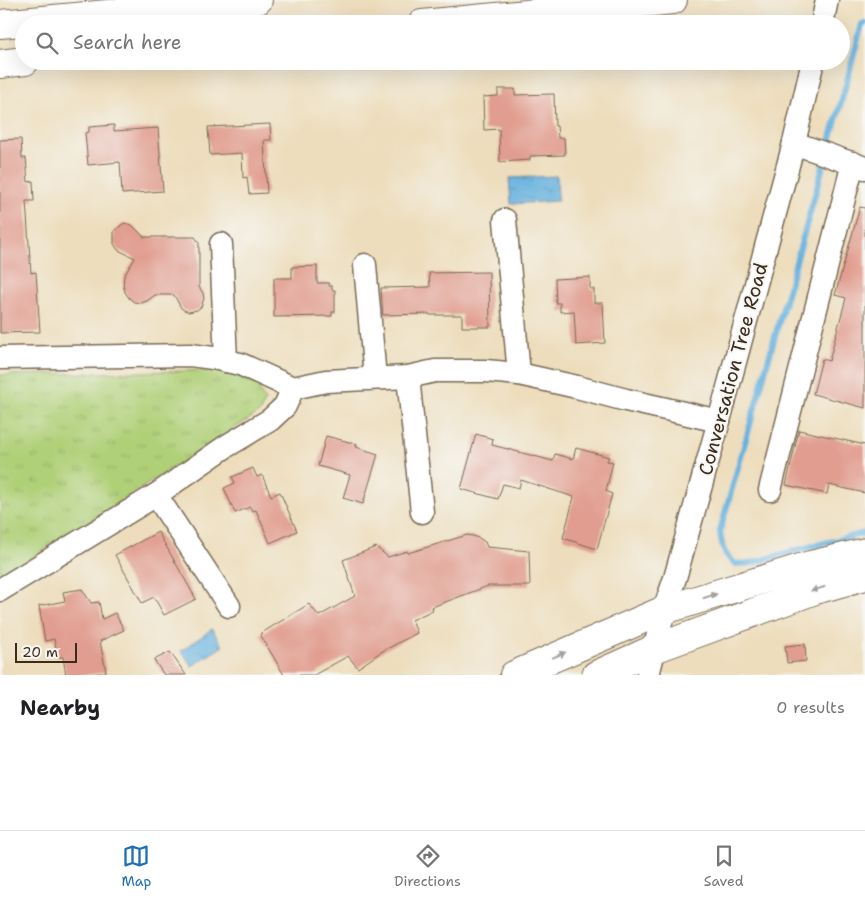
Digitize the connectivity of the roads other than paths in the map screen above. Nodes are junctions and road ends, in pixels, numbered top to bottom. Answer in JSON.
{"nodes":[{"id":1,"x":258,"y":0,"type":"edge"},
{"id":2,"x":673,"y":0,"type":"edge"},
{"id":3,"x":827,"y":0,"type":"edge"},
{"id":4,"x":97,"y":15,"type":"edge"},
{"id":5,"x":516,"y":15,"type":"edge"},
{"id":6,"x":824,"y":15,"type":"edge"},
{"id":7,"x":15,"y":23,"type":"edge"},
{"id":8,"x":0,"y":24,"type":"edge"},
{"id":9,"x":15,"y":62,"type":"edge"},
{"id":10,"x":0,"y":64,"type":"edge"},
{"id":11,"x":812,"y":70,"type":"edge"},
{"id":12,"x":802,"y":145,"type":"junction"},
{"id":13,"x":853,"y":163,"type":"edge"},
{"id":14,"x":505,"y":220,"type":"dead end"},
{"id":15,"x":221,"y":244,"type":"dead end"},
{"id":16,"x":365,"y":265,"type":"dead end"},
{"id":17,"x":0,"y":358,"type":"edge"},
{"id":18,"x":226,"y":361,"type":"junction"},
{"id":19,"x":519,"y":374,"type":"junction"},
{"id":20,"x":408,"y":377,"type":"junction"},
{"id":21,"x":376,"y":378,"type":"junction"},
{"id":22,"x":292,"y":388,"type":"junction"},
{"id":23,"x":719,"y":421,"type":"junction"},
{"id":24,"x":770,"y":490,"type":"dead end"},
{"id":25,"x":156,"y":495,"type":"junction"},
{"id":26,"x":422,"y":512,"type":"dead end"},
{"id":27,"x":865,"y":552,"type":"edge"},
{"id":28,"x":865,"y":576,"type":"edge"},
{"id":29,"x":0,"y":590,"type":"edge"},
{"id":30,"x":229,"y":606,"type":"dead end"},
{"id":31,"x":664,"y":610,"type":"junction"},
{"id":32,"x":651,"y":662,"type":"edge"},
{"id":33,"x":514,"y":675,"type":"edge"},
{"id":34,"x":596,"y":675,"type":"edge"}],
"edges":[{"from":1,"to":4,"type":"main road"},
{"from":2,"to":5,"type":"main road"},
{"from":3,"to":6,"type":"street"},
{"from":7,"to":8,"type":"main road"},
{"from":9,"to":10,"type":"main road"},
{"from":11,"to":12,"type":"street","name":"Conversation Tree Road"},
{"from":12,"to":13,"type":"street"},
{"from":12,"to":23,"type":"street","name":"Conversation Tree Road"},
{"from":13,"to":24,"type":"street"},
{"from":14,"to":19,"type":"street"},
{"from":15,"to":18,"type":"street"},
{"from":16,"to":21,"type":"street"},
{"from":17,"to":18,"type":"street"},
{"from":18,"to":22,"type":"street"},
{"from":19,"to":20,"type":"street"},
{"from":19,"to":23,"type":"street"},
{"from":20,"to":21,"type":"street"},
{"from":20,"to":26,"type":"street"},
{"from":21,"to":22,"type":"street"},
{"from":22,"to":25,"type":"street"},
{"from":23,"to":31,"type":"street","name":"Conversation Tree Road"},
{"from":25,"to":29,"type":"street"},
{"from":25,"to":30,"type":"street"},
{"from":31,"to":27,"type":"main road","one_way":true},
{"from":28,"to":32,"type":"main road","one_way":true},
{"from":31,"to":32,"type":"street","name":"Conversation Tree Road"},
{"from":33,"to":31,"type":"main road","one_way":true},
{"from":32,"to":34,"type":"main road"}]}
